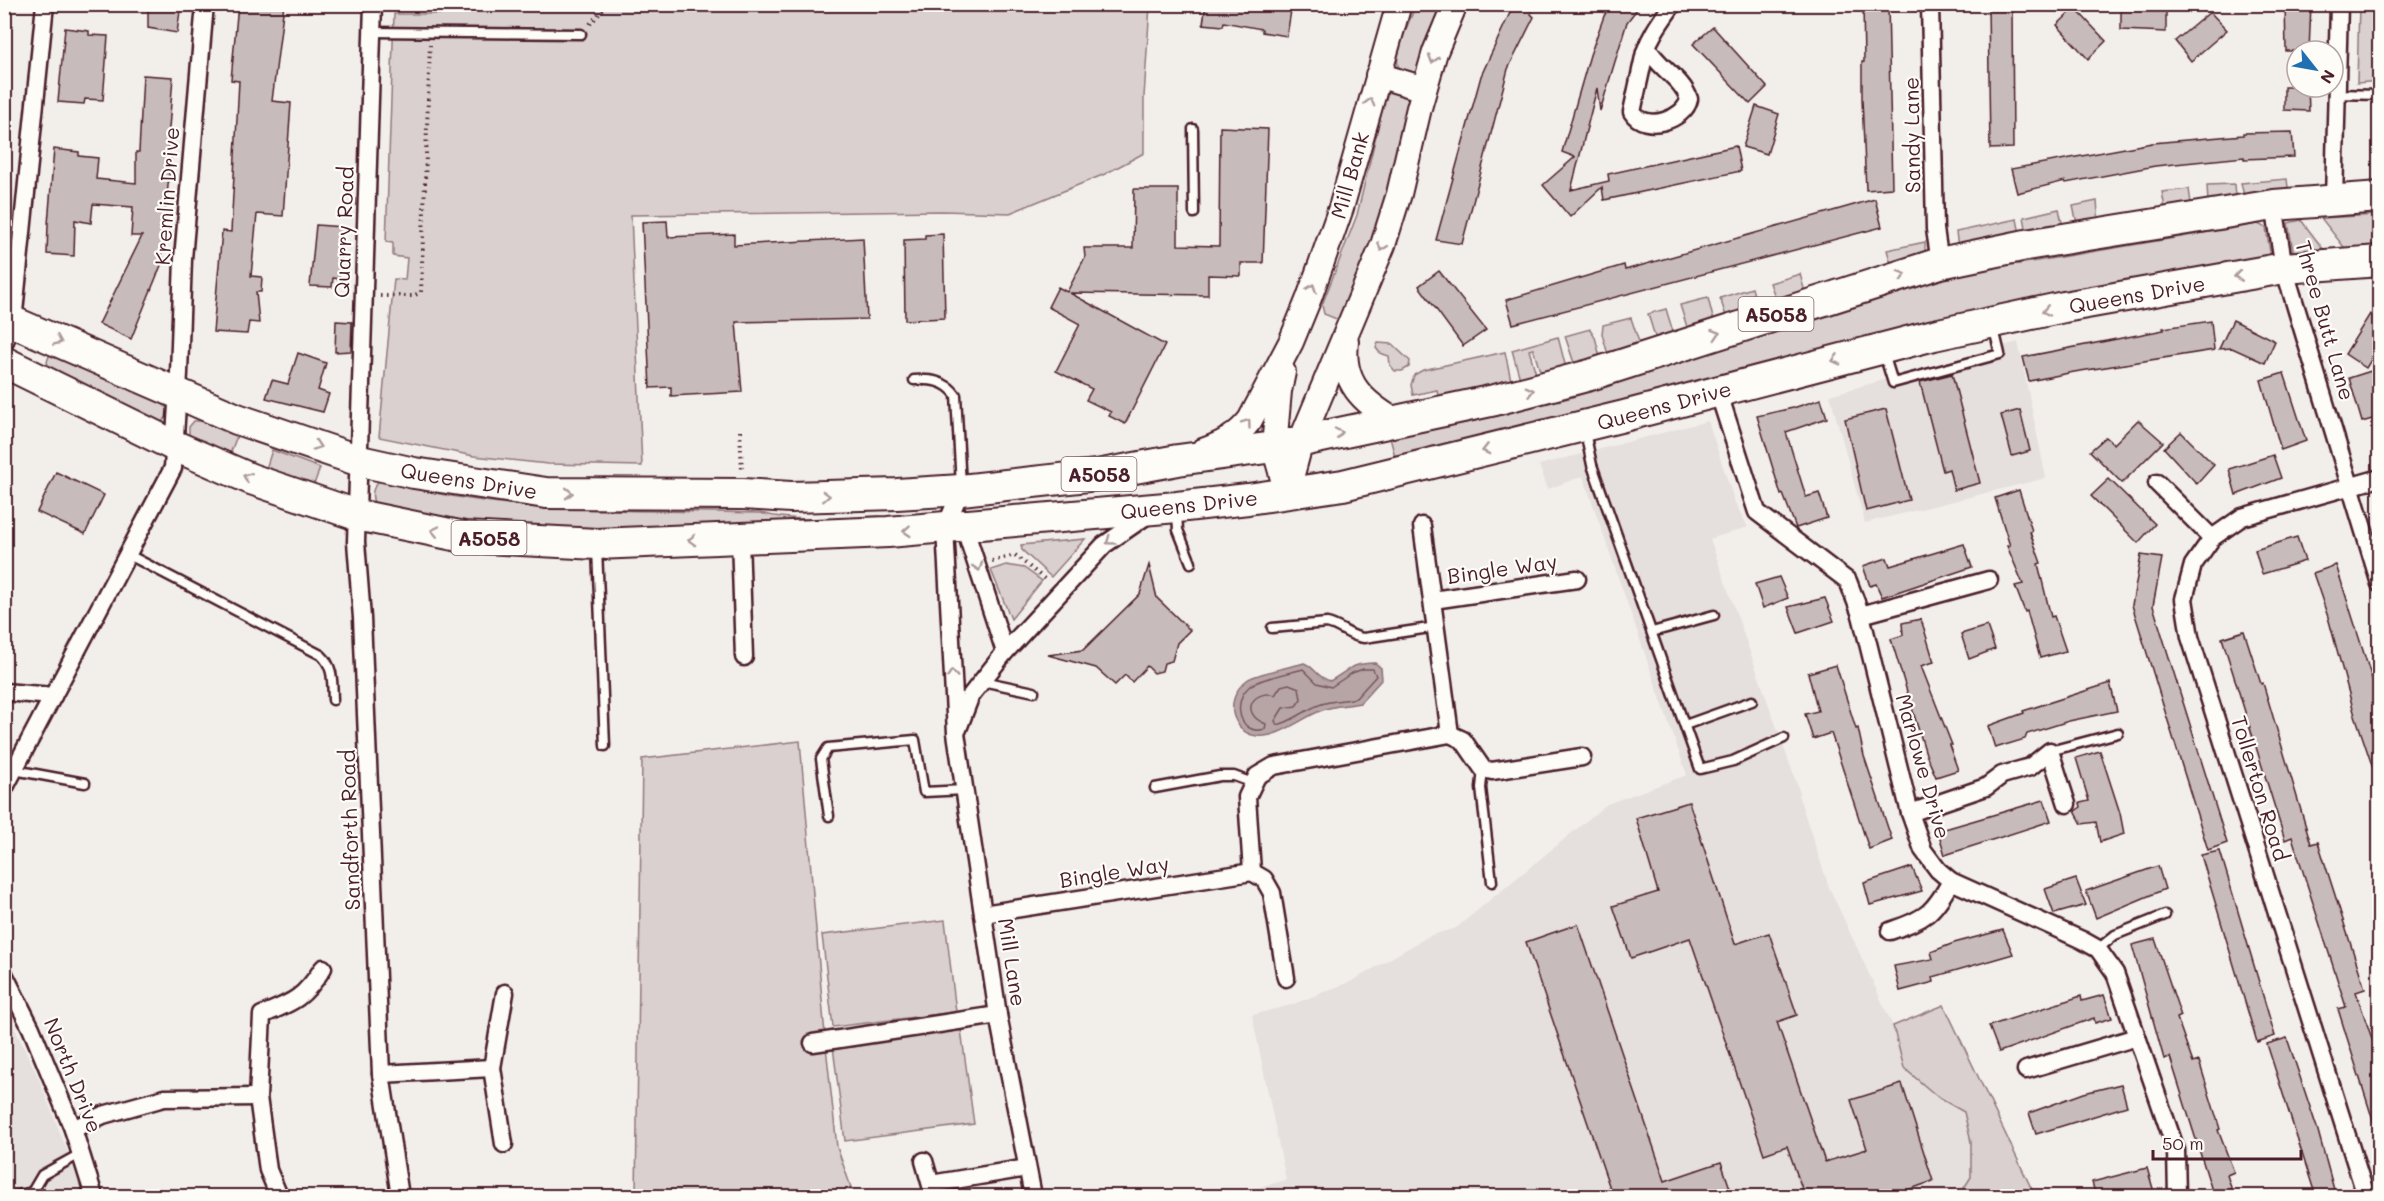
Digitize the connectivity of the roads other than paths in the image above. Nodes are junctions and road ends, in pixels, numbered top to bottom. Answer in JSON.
{"nodes":[{"id":1,"x":45,"y":4,"type":"edge"},
{"id":2,"x":205,"y":4,"type":"edge"},
{"id":3,"x":373,"y":4,"type":"edge"},
{"id":4,"x":1399,"y":4,"type":"edge"},
{"id":5,"x":1455,"y":4,"type":"edge"},
{"id":6,"x":1673,"y":4,"type":"edge"},
{"id":7,"x":1930,"y":4,"type":"edge"},
{"id":8,"x":2339,"y":4,"type":"edge"},
{"id":9,"x":372,"y":32,"type":"junction"},
{"id":10,"x":581,"y":34,"type":"road end"},
{"id":11,"x":2337,"y":39,"type":"edge"},
{"id":12,"x":1647,"y":47,"type":"junction"},
{"id":13,"x":1378,"y":75,"type":"junction"},
{"id":14,"x":1424,"y":89,"type":"junction"},
{"id":15,"x":2345,"y":94,"type":"edge"},
{"id":16,"x":2379,"y":95,"type":"edge"},
{"id":17,"x":2335,"y":99,"type":"edge"},
{"id":18,"x":1193,"y":129,"type":"dead end"},
{"id":19,"x":2379,"y":197,"type":"edge"},
{"id":20,"x":2334,"y":200,"type":"junction"},
{"id":21,"x":2274,"y":205,"type":"junction"},
{"id":22,"x":1194,"y":213,"type":"dead end"},
{"id":23,"x":12,"y":259,"type":"edge"},
{"id":24,"x":2379,"y":261,"type":"edge"},
{"id":25,"x":1940,"y":263,"type":"junction"},
{"id":26,"x":2284,"y":268,"type":"junction"},
{"id":27,"x":7,"y":328,"type":"edge"},
{"id":28,"x":1348,"y":328,"type":"junction"},
{"id":29,"x":1291,"y":342,"type":"junction"},
{"id":30,"x":4,"y":362,"type":"edge"},
{"id":31,"x":914,"y":380,"type":"dead end"},
{"id":32,"x":1718,"y":391,"type":"junction"},
{"id":33,"x":178,"y":392,"type":"junction"},
{"id":34,"x":1395,"y":421,"type":"junction"},
{"id":35,"x":1584,"y":426,"type":"junction"},
{"id":36,"x":1287,"y":444,"type":"junction"},
{"id":37,"x":175,"y":446,"type":"junction"},
{"id":38,"x":1178,"y":460,"type":"junction"},
{"id":39,"x":360,"y":461,"type":"junction"},
{"id":40,"x":2379,"y":478,"type":"edge"},
{"id":41,"x":2157,"y":483,"type":"dead end"},
{"id":42,"x":2350,"y":486,"type":"junction"},
{"id":43,"x":961,"y":490,"type":"junction"},
{"id":44,"x":1287,"y":493,"type":"junction"},
{"id":45,"x":1167,"y":507,"type":"junction"},
{"id":46,"x":357,"y":515,"type":"junction"},
{"id":47,"x":1008,"y":523,"type":"junction"},
{"id":48,"x":1422,"y":526,"type":"dead end"},
{"id":49,"x":955,"y":527,"type":"junction"},
{"id":50,"x":740,"y":538,"type":"junction"},
{"id":51,"x":2212,"y":538,"type":"junction"},
{"id":52,"x":597,"y":544,"type":"junction"},
{"id":53,"x":129,"y":555,"type":"junction"},
{"id":54,"x":1191,"y":563,"type":"dead end"},
{"id":55,"x":1577,"y":579,"type":"dead end"},
{"id":56,"x":1989,"y":580,"type":"dead end"},
{"id":57,"x":2379,"y":584,"type":"edge"},
{"id":58,"x":1433,"y":600,"type":"junction"},
{"id":59,"x":1714,"y":615,"type":"dead end"},
{"id":60,"x":1861,"y":615,"type":"junction"},
{"id":61,"x":1436,"y":627,"type":"junction"},
{"id":62,"x":1272,"y":628,"type":"dead end"},
{"id":63,"x":1652,"y":632,"type":"junction"},
{"id":64,"x":1005,"y":652,"type":"junction"},
{"id":65,"x":744,"y":657,"type":"dead end"},
{"id":66,"x":981,"y":681,"type":"junction"},
{"id":67,"x":4,"y":692,"type":"edge"},
{"id":68,"x":1034,"y":692,"type":"dead end"},
{"id":69,"x":53,"y":696,"type":"junction"},
{"id":70,"x":333,"y":700,"type":"dead end"},
{"id":71,"x":1752,"y":701,"type":"dead end"},
{"id":72,"x":1685,"y":726,"type":"junction"},
{"id":73,"x":956,"y":733,"type":"junction"},
{"id":74,"x":2118,"y":733,"type":"dead end"},
{"id":75,"x":1450,"y":734,"type":"junction"},
{"id":76,"x":1784,"y":738,"type":"dead end"},
{"id":77,"x":606,"y":746,"type":"dead end"},
{"id":78,"x":2050,"y":751,"type":"junction"},
{"id":79,"x":1582,"y":757,"type":"dead end"},
{"id":80,"x":1483,"y":769,"type":"junction"},
{"id":81,"x":14,"y":770,"type":"junction"},
{"id":82,"x":85,"y":783,"type":"dead end"},
{"id":83,"x":1252,"y":783,"type":"junction"},
{"id":84,"x":1155,"y":788,"type":"dead end"},
{"id":85,"x":4,"y":789,"type":"edge"},
{"id":86,"x":964,"y":790,"type":"junction"},
{"id":87,"x":2067,"y":804,"type":"dead end"},
{"id":88,"x":1910,"y":813,"type":"junction"},
{"id":89,"x":829,"y":816,"type":"dead end"},
{"id":90,"x":1252,"y":872,"type":"junction"},
{"id":91,"x":1951,"y":881,"type":"junction"},
{"id":92,"x":1492,"y":882,"type":"dead end"},
{"id":93,"x":983,"y":914,"type":"junction"},
{"id":94,"x":2165,"y":915,"type":"dead end"},
{"id":95,"x":1890,"y":931,"type":"dead end"},
{"id":96,"x":2098,"y":949,"type":"junction"},
{"id":97,"x":323,"y":968,"type":"dead end"},
{"id":98,"x":4,"y":974,"type":"edge"},
{"id":99,"x":1286,"y":978,"type":"dead end"},
{"id":100,"x":505,"y":993,"type":"dead end"},
{"id":101,"x":998,"y":1016,"type":"junction"},
{"id":102,"x":2137,"y":1037,"type":"junction"},
{"id":103,"x":813,"y":1043,"type":"dead end"},
{"id":104,"x":492,"y":1068,"type":"junction"},
{"id":105,"x":2026,"y":1070,"type":"dead end"},
{"id":106,"x":381,"y":1074,"type":"junction"},
{"id":107,"x":258,"y":1097,"type":"junction"},
{"id":108,"x":73,"y":1129,"type":"junction"},
{"id":109,"x":504,"y":1144,"type":"dead end"},
{"id":110,"x":81,"y":1154,"type":"junction"},
{"id":111,"x":924,"y":1161,"type":"dead end"},
{"id":112,"x":1027,"y":1168,"type":"junction"},
{"id":113,"x":933,"y":1190,"type":"edge"},
{"id":114,"x":33,"y":1194,"type":"edge"},
{"id":115,"x":15,"y":1197,"type":"edge"},
{"id":116,"x":94,"y":1197,"type":"edge"},
{"id":117,"x":279,"y":1197,"type":"edge"},
{"id":118,"x":400,"y":1197,"type":"edge"},
{"id":119,"x":1033,"y":1197,"type":"edge"},
{"id":120,"x":2177,"y":1197,"type":"edge"},
{"id":121,"x":2366,"y":1197,"type":"edge"}],
"edges":[{"from":1,"to":23,"type":"street"},
{"from":2,"to":33,"type":"street","name":"Kremlin Drive"},
{"from":3,"to":9,"type":"street","name":"Quarry Road"},
{"from":4,"to":13,"type":"street","name":"Mill Bank"},
{"from":5,"to":14,"type":"street","one_way":true},
{"from":6,"to":12,"type":"street"},
{"from":7,"to":25,"type":"street","name":"Sandy Lane"},
{"from":8,"to":11,"type":"street"},
{"from":9,"to":10,"type":"lane"},
{"from":9,"to":39,"type":"street","name":"Quarry Road"},
{"from":12,"to":12,"type":"street"},
{"from":13,"to":14,"type":"street"},
{"from":29,"to":13,"type":"street","name":"Mill Bank","one_way":true},
{"from":14,"to":28,"type":"street","one_way":true},
{"from":15,"to":16,"type":"lane"},
{"from":17,"to":20,"type":"street"},
{"from":18,"to":22,"type":"lane"},
{"from":19,"to":20,"type":"highway","name":"Queens Drive","number":"A5058"},
{"from":20,"to":21,"type":"highway","name":"Queens Drive","number":"A5058"},
{"from":21,"to":25,"type":"highway","name":"Queens Drive","number":"A5058"},
{"from":21,"to":26,"type":"street","name":"Three Butt Lane"},
{"from":23,"to":27,"type":"street"},
{"from":24,"to":26,"type":"highway","name":"Queens Drive","number":"A5058"},
{"from":34,"to":25,"type":"highway","name":"Queens Drive","number":"A5058","one_way":true},
{"from":26,"to":32,"type":"highway","name":"Queens Drive","number":"A5058","one_way":true},
{"from":26,"to":42,"type":"street","name":"Three Butt Lane"},
{"from":27,"to":33,"type":"highway","name":"Queens Drive","number":"A5058","one_way":true},
{"from":28,"to":34,"type":"street"},
{"from":28,"to":36,"type":"street"},
{"from":29,"to":36,"type":"street","name":"Mill Bank"},
{"from":38,"to":29,"type":"street","name":"Mill Bank","one_way":true},
{"from":30,"to":37,"type":"highway","name":"Queens Drive","number":"A5058"},
{"from":31,"to":43,"type":"lane"},
{"from":32,"to":35,"type":"highway","name":"Queens Drive","number":"A5058"},
{"from":32,"to":60,"type":"street","name":"Marlowe Drive"},
{"from":33,"to":37,"type":"street","name":"Kremlin Drive"},
{"from":33,"to":39,"type":"highway","name":"Queens Drive","number":"A5058","one_way":true},
{"from":36,"to":34,"type":"highway","name":"Queens Drive","number":"A5058","one_way":true},
{"from":35,"to":44,"type":"highway","name":"Queens Drive","number":"A5058","one_way":true},
{"from":35,"to":63,"type":"lane"},
{"from":36,"to":38,"type":"highway","name":"Queens Drive","number":"A5058"},
{"from":36,"to":44,"type":"street","name":"Mill Bank"},
{"from":46,"to":37,"type":"highway","name":"Queens Drive","number":"A5058","one_way":true},
{"from":37,"to":53,"type":"street","name":"Kremlin Drive"},
{"from":38,"to":43,"type":"highway","name":"Queens Drive","number":"A5058"},
{"from":39,"to":43,"type":"highway","name":"Queens Drive","number":"A5058","one_way":true},
{"from":39,"to":46,"type":"street","name":"Sandforth Road"},
{"from":40,"to":42,"type":"street","name":"Tollerton Road"},
{"from":41,"to":51,"type":"street"},
{"from":42,"to":51,"type":"street","name":"Tollerton Road"},
{"from":42,"to":57,"type":"street","name":"Three Butt Lane"},
{"from":43,"to":47,"type":"highway"},
{"from":43,"to":49,"type":"street","name":"Mill Lane"},
{"from":44,"to":45,"type":"highway","name":"Queens Drive","number":"A5058"},
{"from":45,"to":47,"type":"highway","name":"Queens Drive","number":"A5058"},
{"from":45,"to":54,"type":"lane"},
{"from":45,"to":64,"type":"street","name":"Mill Lane","one_way":true},
{"from":52,"to":46,"type":"highway","name":"Queens Drive","number":"A5058","one_way":true},
{"from":46,"to":106,"type":"street","name":"Sandforth Road"},
{"from":47,"to":49,"type":"highway","name":"Queens Drive","number":"A5058"},
{"from":48,"to":58,"type":"street","name":"Bingle Way"},
{"from":49,"to":50,"type":"highway","name":"Queens Drive","number":"A5058","one_way":true},
{"from":49,"to":64,"type":"street","name":"Mill Lane","one_way":true},
{"from":73,"to":49,"type":"street","name":"Mill Lane","one_way":true},
{"from":50,"to":52,"type":"highway","name":"Queens Drive","number":"A5058","one_way":true},
{"from":50,"to":65,"type":"street"},
{"from":51,"to":121,"type":"street","name":"Tollerton Road"},
{"from":52,"to":77,"type":"lane"},
{"from":53,"to":69,"type":"street","name":"Kremlin Drive"},
{"from":53,"to":70,"type":"lane"},
{"from":55,"to":58,"type":"street","name":"Bingle Way"},
{"from":56,"to":60,"type":"street"},
{"from":58,"to":61,"type":"street","name":"Bingle Way"},
{"from":59,"to":63,"type":"lane"},
{"from":60,"to":88,"type":"street","name":"Marlowe Drive"},
{"from":61,"to":62,"type":"lane"},
{"from":61,"to":75,"type":"street","name":"Bingle Way"},
{"from":63,"to":72,"type":"lane"},
{"from":64,"to":66,"type":"street","name":"Mill Lane"},
{"from":66,"to":68,"type":"lane"},
{"from":66,"to":73,"type":"street","name":"Mill Lane"},
{"from":67,"to":69,"type":"street"},
{"from":69,"to":81,"type":"street","name":"Kremlin Drive"},
{"from":71,"to":72,"type":"lane"},
{"from":72,"to":76,"type":"lane"},
{"from":73,"to":86,"type":"street","name":"Mill Lane"},
{"from":74,"to":78,"type":"lane"},
{"from":75,"to":80,"type":"street"},
{"from":75,"to":83,"type":"street"},
{"from":78,"to":87,"type":"street"},
{"from":78,"to":88,"type":"street"},
{"from":79,"to":80,"type":"street"},
{"from":80,"to":92,"type":"lane"},
{"from":81,"to":82,"type":"lane"},
{"from":81,"to":85,"type":"street","name":"Kremlin Drive"},
{"from":83,"to":84,"type":"lane"},
{"from":83,"to":90,"type":"street"},
{"from":86,"to":89,"type":"lane"},
{"from":86,"to":93,"type":"street","name":"Mill Lane"},
{"from":88,"to":91,"type":"street","name":"Marlowe Drive"},
{"from":90,"to":93,"type":"street","name":"Bingle Way"},
{"from":90,"to":99,"type":"street"},
{"from":91,"to":95,"type":"street"},
{"from":91,"to":96,"type":"street","name":"Marlowe Drive"},
{"from":93,"to":101,"type":"street","name":"Mill Lane"},
{"from":94,"to":96,"type":"lane"},
{"from":96,"to":102,"type":"street"},
{"from":97,"to":107,"type":"street"},
{"from":98,"to":108,"type":"street","name":"North Drive"},
{"from":100,"to":104,"type":"street"},
{"from":101,"to":103,"type":"street"},
{"from":101,"to":112,"type":"street","name":"Mill Lane"},
{"from":102,"to":105,"type":"street"},
{"from":102,"to":120,"type":"street"},
{"from":104,"to":106,"type":"street"},
{"from":104,"to":109,"type":"street"},
{"from":106,"to":118,"type":"street","name":"Sandforth Road"},
{"from":107,"to":108,"type":"street"},
{"from":107,"to":117,"type":"street"},
{"from":108,"to":110,"type":"street","name":"North Drive"},
{"from":110,"to":114,"type":"lane"},
{"from":110,"to":116,"type":"street","name":"North Drive"},
{"from":111,"to":113,"type":"street"},
{"from":112,"to":113,"type":"street"},
{"from":112,"to":119,"type":"street","name":"Mill Lane"},
{"from":114,"to":115,"type":"lane"}]}
